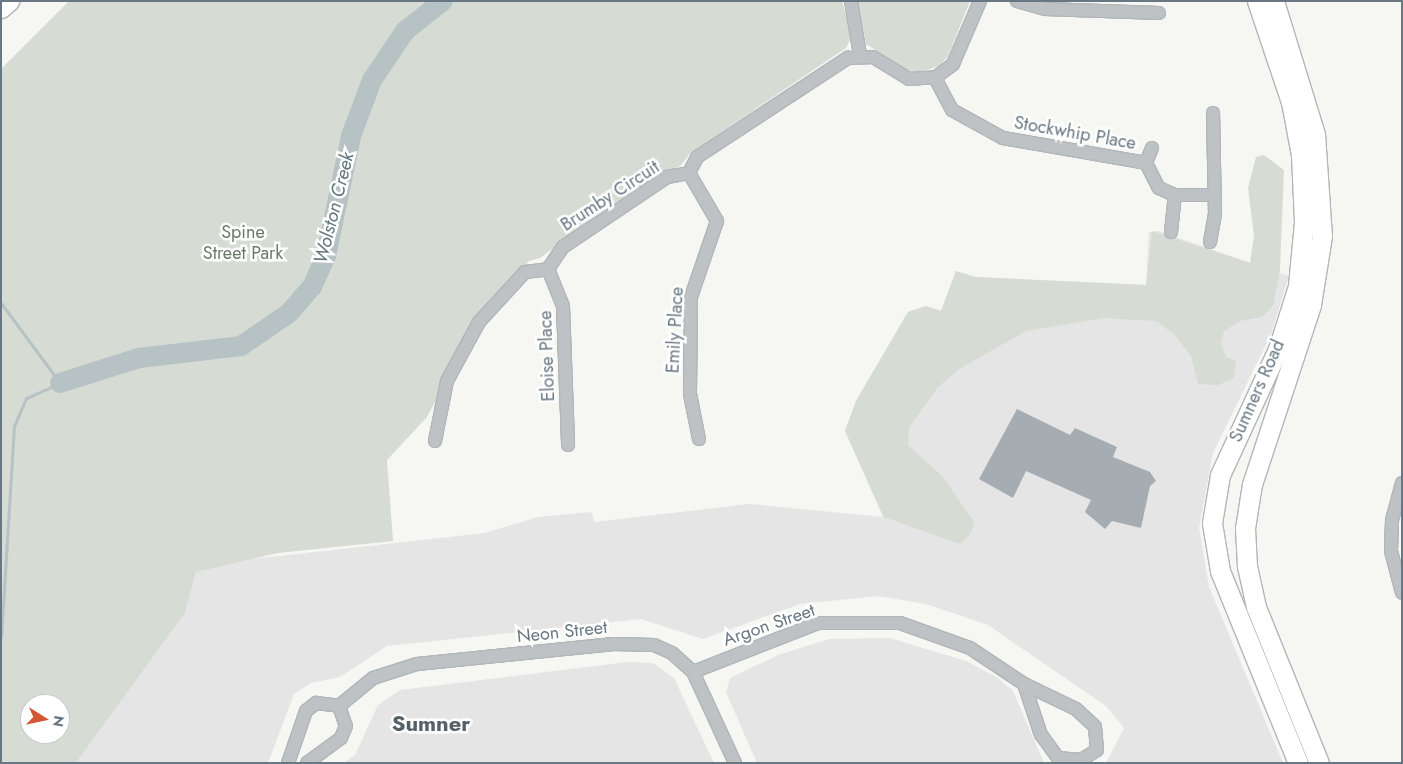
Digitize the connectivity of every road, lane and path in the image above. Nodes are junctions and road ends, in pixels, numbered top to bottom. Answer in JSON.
{"nodes":[{"id":1,"x":9,"y":1,"type":"edge"},
{"id":2,"x":851,"y":1,"type":"edge"},
{"id":3,"x":980,"y":1,"type":"edge"},
{"id":4,"x":1017,"y":1,"type":"edge"},
{"id":5,"x":1257,"y":1,"type":"edge"},
{"id":6,"x":1274,"y":1,"type":"edge"},
{"id":7,"x":1,"y":8,"type":"edge"},
{"id":8,"x":1160,"y":13,"type":"dead end"},
{"id":9,"x":860,"y":54,"type":"junction"},
{"id":10,"x":935,"y":78,"type":"junction"},
{"id":11,"x":1212,"y":113,"type":"dead end"},
{"id":12,"x":1152,"y":148,"type":"dead end"},
{"id":13,"x":1146,"y":164,"type":"junction"},
{"id":14,"x":689,"y":173,"type":"junction"},
{"id":15,"x":1175,"y":195,"type":"junction"},
{"id":16,"x":1213,"y":195,"type":"junction"},
{"id":17,"x":1171,"y":232,"type":"dead end"},
{"id":18,"x":1210,"y":242,"type":"dead end"},
{"id":19,"x":548,"y":269,"type":"junction"},
{"id":20,"x":700,"y":439,"type":"dead end"},
{"id":21,"x":435,"y":440,"type":"dead end"},
{"id":22,"x":568,"y":444,"type":"dead end"},
{"id":23,"x":1402,"y":483,"type":"edge"},
{"id":24,"x":1402,"y":592,"type":"edge"},
{"id":25,"x":693,"y":672,"type":"junction"},
{"id":26,"x":1275,"y":682,"type":"junction"},
{"id":27,"x":1024,"y":684,"type":"junction"},
{"id":28,"x":339,"y":706,"type":"junction"},
{"id":29,"x":288,"y":763,"type":"edge"},
{"id":30,"x":307,"y":763,"type":"edge"},
{"id":31,"x":735,"y":763,"type":"edge"},
{"id":32,"x":1298,"y":763,"type":"edge"},
{"id":33,"x":1319,"y":763,"type":"edge"}],
"edges":[{"from":1,"to":7,"type":"main road"},
{"from":2,"to":9,"type":"street"},
{"from":3,"to":10,"type":"street"},
{"from":4,"to":8,"type":"street"},
{"from":5,"to":26,"type":"main road","name":"Sumners Road"},
{"from":6,"to":26,"type":"main road","name":"Sumners Road"},
{"from":9,"to":10,"type":"street"},
{"from":9,"to":14,"type":"street","name":"Brumby Circuit"},
{"from":10,"to":13,"type":"street","name":"Stockwhip Place"},
{"from":11,"to":16,"type":"street"},
{"from":12,"to":13,"type":"street","name":"Stockwhip Place"},
{"from":13,"to":15,"type":"street","name":"Stockwhip Place"},
{"from":14,"to":19,"type":"street","name":"Brumby Circuit"},
{"from":14,"to":20,"type":"street","name":"Emily Place"},
{"from":15,"to":16,"type":"street"},
{"from":15,"to":17,"type":"street"},
{"from":16,"to":18,"type":"street"},
{"from":19,"to":21,"type":"street"},
{"from":19,"to":22,"type":"street","name":"Eloise Place"},
{"from":23,"to":24,"type":"street"},
{"from":25,"to":27,"type":"street","name":"Argon Street"},
{"from":25,"to":28,"type":"street","name":"Neon Street"},
{"from":25,"to":31,"type":"street","name":"Neon Street"},
{"from":26,"to":32,"type":"main road","name":"Sumners Road"},
{"from":26,"to":33,"type":"main road","name":"Sumners Road"},
{"from":27,"to":27,"type":"street","name":"Argon Street"},
{"from":28,"to":29,"type":"street"},
{"from":28,"to":30,"type":"street"}]}
